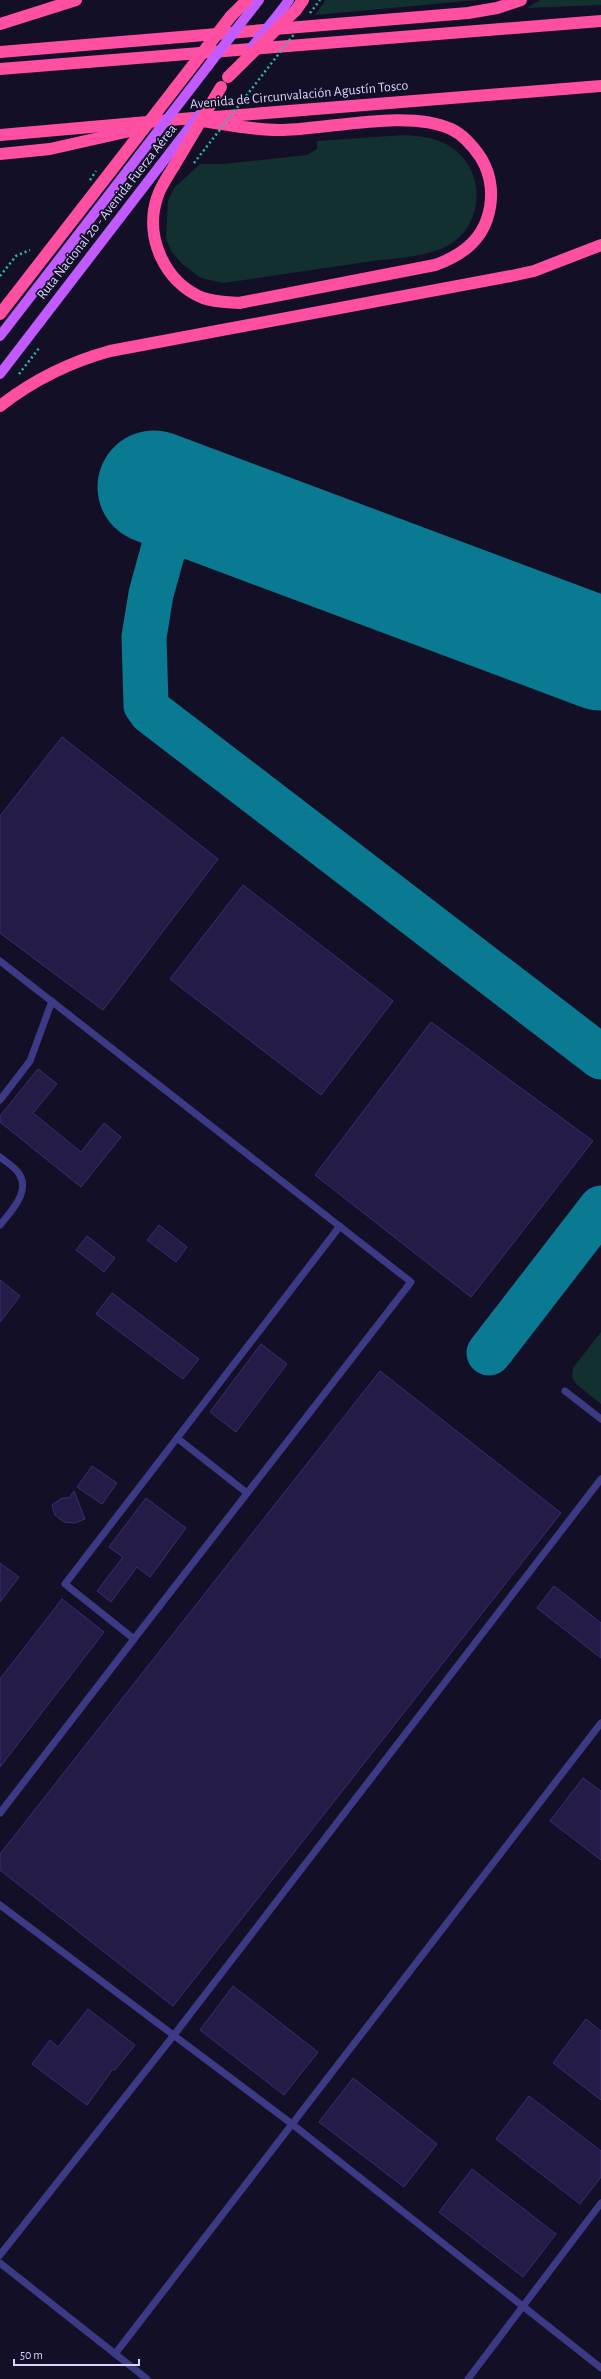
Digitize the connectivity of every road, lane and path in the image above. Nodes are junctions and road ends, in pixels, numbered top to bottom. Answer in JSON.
{"nodes":[{"id":1,"x":76,"y":0,"type":"edge"},
{"id":2,"x":247,"y":0,"type":"edge"},
{"id":3,"x":259,"y":0,"type":"edge"},
{"id":4,"x":304,"y":0,"type":"edge"},
{"id":5,"x":320,"y":0,"type":"edge"},
{"id":6,"x":521,"y":0,"type":"edge"},
{"id":7,"x":293,"y":5,"type":"edge"},
{"id":8,"x":306,"y":19,"type":"dead end"},
{"id":9,"x":601,"y":21,"type":"edge"},
{"id":10,"x":0,"y":24,"type":"edge"},
{"id":11,"x":296,"y":32,"type":"dead end"},
{"id":12,"x":0,"y":52,"type":"edge"},
{"id":13,"x":0,"y":69,"type":"edge"},
{"id":14,"x":224,"y":82,"type":"junction"},
{"id":15,"x":601,"y":86,"type":"edge"},
{"id":16,"x":181,"y":120,"type":"junction"},
{"id":17,"x":0,"y":135,"type":"edge"},
{"id":18,"x":0,"y":154,"type":"edge"},
{"id":19,"x":193,"y":164,"type":"dead end"},
{"id":20,"x":601,"y":245,"type":"edge"},
{"id":21,"x":0,"y":314,"type":"edge"},
{"id":22,"x":0,"y":336,"type":"edge"},
{"id":23,"x":41,"y":345,"type":"dead end"},
{"id":24,"x":0,"y":374,"type":"edge"},
{"id":25,"x":20,"y":392,"type":"junction"},
{"id":26,"x":0,"y":406,"type":"edge"},
{"id":27,"x":0,"y":961,"type":"edge"},
{"id":28,"x":52,"y":1001,"type":"junction"},
{"id":29,"x":0,"y":1100,"type":"edge"},
{"id":30,"x":0,"y":1157,"type":"edge"},
{"id":31,"x":0,"y":1225,"type":"edge"},
{"id":32,"x":340,"y":1226,"type":"junction"},
{"id":33,"x":565,"y":1391,"type":"dead end"},
{"id":34,"x":601,"y":1419,"type":"edge"},
{"id":35,"x":177,"y":1438,"type":"junction"},
{"id":36,"x":601,"y":1479,"type":"edge"},
{"id":37,"x":247,"y":1493,"type":"junction"},
{"id":38,"x":134,"y":1639,"type":"junction"},
{"id":39,"x":601,"y":1723,"type":"edge"},
{"id":40,"x":0,"y":1813,"type":"edge"},
{"id":41,"x":0,"y":1905,"type":"edge"},
{"id":42,"x":174,"y":2035,"type":"junction"},
{"id":43,"x":292,"y":2124,"type":"junction"},
{"id":44,"x":601,"y":2204,"type":"edge"},
{"id":45,"x":0,"y":2255,"type":"edge"},
{"id":46,"x":0,"y":2264,"type":"edge"},
{"id":47,"x":522,"y":2305,"type":"junction"},
{"id":48,"x":115,"y":2354,"type":"junction"},
{"id":49,"x":601,"y":2368,"type":"edge"},
{"id":50,"x":147,"y":2379,"type":"edge"},
{"id":51,"x":468,"y":2379,"type":"edge"}],
"edges":[{"from":1,"to":10,"type":"highway"},
{"from":2,"to":21,"type":"highway","bridge":true},
{"from":3,"to":22,"type":"main road","name":"Ruta Nacional 20 - Avenida Fuerza Aérea","bridge":true},
{"from":4,"to":7,"type":"highway"},
{"from":5,"to":8,"type":"path","bridge":true},
{"from":6,"to":12,"type":"highway"},
{"from":7,"to":14,"type":"highway","bridge":true},
{"from":7,"to":14,"type":"main road","name":"Ruta Nacional 20 - Avenida Fuerza Aérea","bridge":true},
{"from":9,"to":13,"type":"highway"},
{"from":11,"to":19,"type":"path","bridge":true},
{"from":14,"to":16,"type":"highway","bridge":true},
{"from":14,"to":24,"type":"main road","name":"Ruta Nacional 20 - Avenida Fuerza Aérea","bridge":true},
{"from":15,"to":16,"type":"highway","name":"Avenida de Circunvalación Agustín Tosco"},
{"from":16,"to":17,"type":"highway","name":"Avenida de Circunvalación Agustín Tosco"},
{"from":16,"to":18,"type":"highway"},
{"from":20,"to":25,"type":"highway"},
{"from":23,"to":25,"type":"path"},
{"from":25,"to":26,"type":"highway"},
{"from":27,"to":28,"type":"lane"},
{"from":28,"to":29,"type":"lane"},
{"from":28,"to":32,"type":"lane"},
{"from":30,"to":31,"type":"lane"},
{"from":32,"to":35,"type":"lane"},
{"from":32,"to":37,"type":"lane"},
{"from":33,"to":34,"type":"lane"},
{"from":35,"to":37,"type":"lane"},
{"from":35,"to":38,"type":"lane"},
{"from":36,"to":42,"type":"lane"},
{"from":37,"to":38,"type":"lane"},
{"from":38,"to":40,"type":"lane"},
{"from":39,"to":43,"type":"lane"},
{"from":41,"to":42,"type":"lane"},
{"from":42,"to":43,"type":"lane"},
{"from":42,"to":45,"type":"lane"},
{"from":43,"to":47,"type":"lane"},
{"from":43,"to":48,"type":"lane"},
{"from":44,"to":47,"type":"lane"},
{"from":46,"to":48,"type":"lane"},
{"from":47,"to":49,"type":"lane"},
{"from":47,"to":51,"type":"lane"},
{"from":48,"to":50,"type":"lane"}]}
